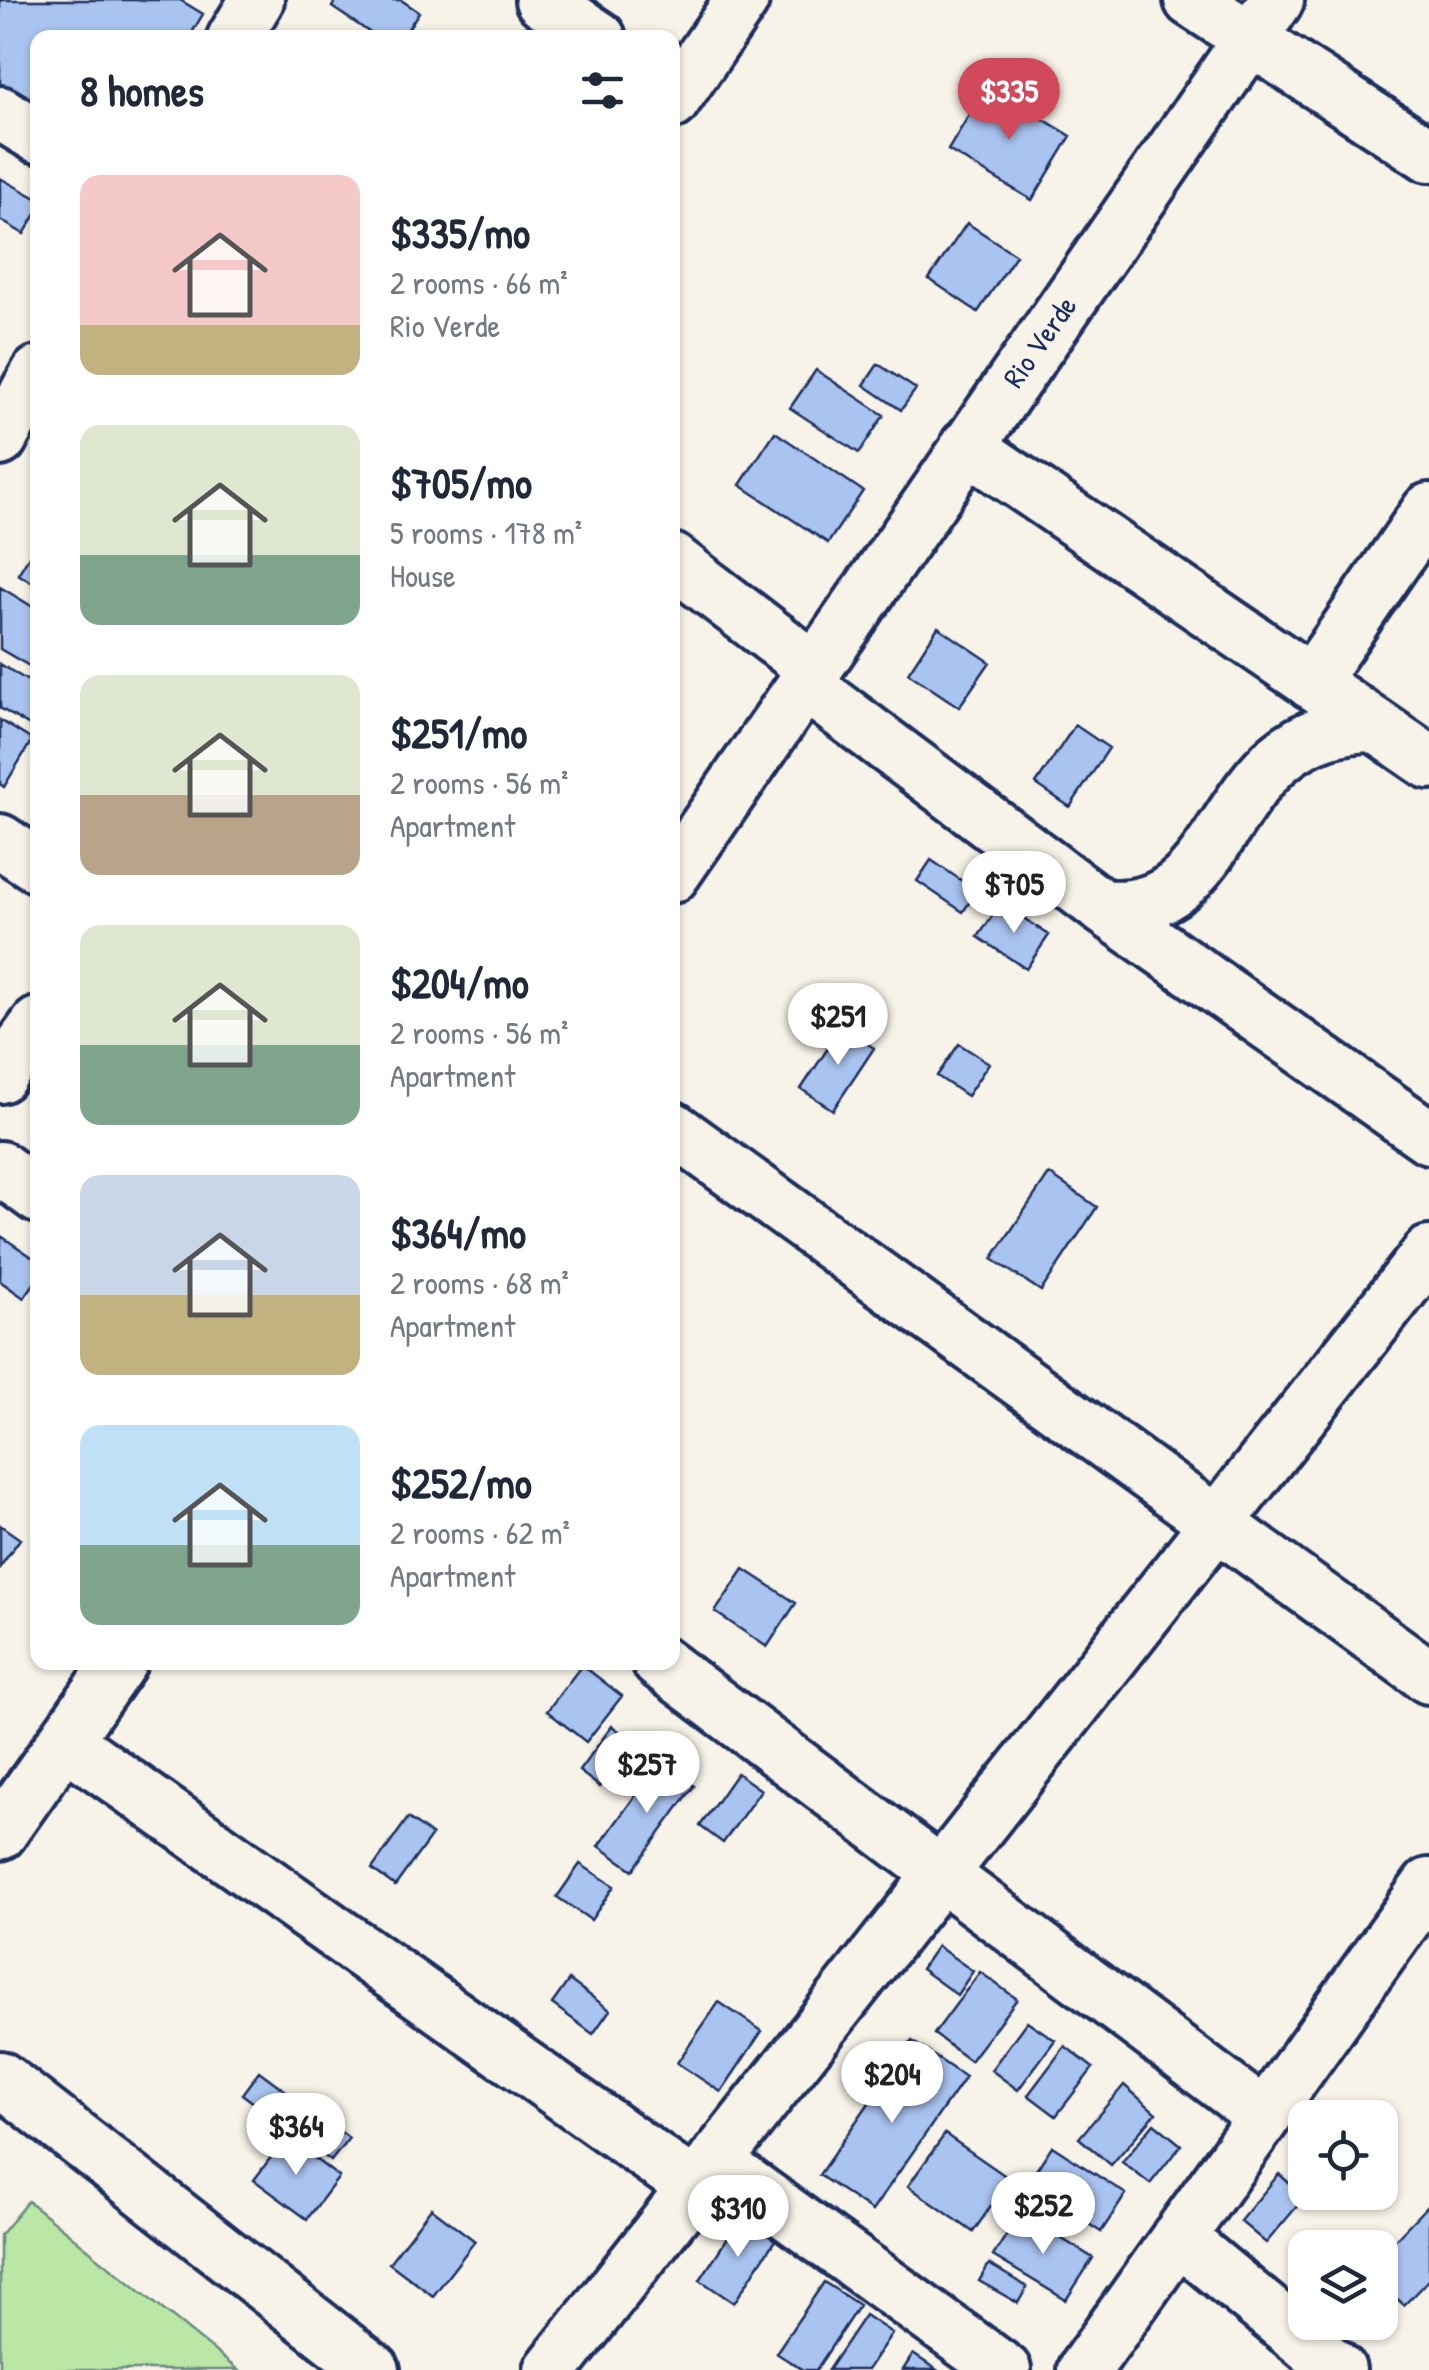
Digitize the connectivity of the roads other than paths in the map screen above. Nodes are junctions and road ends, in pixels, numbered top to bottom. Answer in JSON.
{"nodes":[{"id":1,"x":257,"y":0,"type":"edge"},
{"id":2,"x":542,"y":0,"type":"edge"},
{"id":3,"x":742,"y":0,"type":"edge"},
{"id":4,"x":1190,"y":0,"type":"edge"},
{"id":5,"x":1264,"y":20,"type":"edge"},
{"id":6,"x":239,"y":30,"type":"edge"},
{"id":7,"x":587,"y":30,"type":"edge"},
{"id":8,"x":680,"y":86,"type":"edge"},
{"id":9,"x":0,"y":112,"type":"edge"},
{"id":10,"x":30,"y":131,"type":"edge"},
{"id":11,"x":1429,"y":155,"type":"edge"},
{"id":12,"x":30,"y":387,"type":"edge"},
{"id":13,"x":0,"y":439,"type":"edge"},
{"id":14,"x":967,"y":446,"type":"junction"},
{"id":15,"x":1429,"y":510,"type":"edge"},
{"id":16,"x":680,"y":567,"type":"edge"},
{"id":17,"x":811,"y":678,"type":"junction"},
{"id":18,"x":1312,"y":682,"type":"junction"},
{"id":19,"x":1375,"y":726,"type":"junction"},
{"id":20,"x":1429,"y":762,"type":"edge"},
{"id":21,"x":0,"y":842,"type":"edge"},
{"id":22,"x":30,"y":861,"type":"edge"},
{"id":23,"x":680,"y":865,"type":"edge"},
{"id":24,"x":1100,"y":906,"type":"junction"},
{"id":25,"x":30,"y":1035,"type":"edge"},
{"id":26,"x":0,"y":1076,"type":"edge"},
{"id":27,"x":680,"y":1134,"type":"edge"},
{"id":28,"x":1429,"y":1137,"type":"edge"},
{"id":29,"x":0,"y":1168,"type":"edge"},
{"id":30,"x":30,"y":1190,"type":"edge"},
{"id":31,"x":1429,"y":1253,"type":"edge"},
{"id":32,"x":1217,"y":1523,"type":"junction"},
{"id":33,"x":114,"y":1670,"type":"edge"},
{"id":34,"x":670,"y":1670,"type":"edge"},
{"id":35,"x":1429,"y":1677,"type":"edge"},
{"id":36,"x":65,"y":1741,"type":"junction"},
{"id":37,"x":0,"y":1833,"type":"edge"},
{"id":38,"x":941,"y":1874,"type":"junction"},
{"id":39,"x":1421,"y":1911,"type":"edge"},
{"id":40,"x":0,"y":2078,"type":"edge"},
{"id":41,"x":1264,"y":2116,"type":"junction"},
{"id":42,"x":705,"y":2174,"type":"junction"},
{"id":43,"x":1178,"y":2236,"type":"junction"},
{"id":44,"x":374,"y":2370,"type":"edge"},
{"id":45,"x":550,"y":2370,"type":"edge"},
{"id":46,"x":1004,"y":2370,"type":"edge"},
{"id":47,"x":1084,"y":2370,"type":"edge"},
{"id":48,"x":1339,"y":2370,"type":"edge"}],
"edges":[{"from":1,"to":6,"type":"street"},
{"from":2,"to":7,"type":"street"},
{"from":3,"to":8,"type":"street"},
{"from":4,"to":5,"type":"street"},
{"from":5,"to":11,"type":"street"},
{"from":5,"to":14,"type":"street","name":"Rio Verde"},
{"from":9,"to":10,"type":"street"},
{"from":12,"to":13,"type":"street"},
{"from":14,"to":17,"type":"street","name":"Rio Verde"},
{"from":14,"to":18,"type":"street"},
{"from":15,"to":18,"type":"street"},
{"from":16,"to":17,"type":"street"},
{"from":17,"to":23,"type":"street","name":"Rio Verde"},
{"from":17,"to":24,"type":"street"},
{"from":18,"to":19,"type":"street"},
{"from":19,"to":20,"type":"street"},
{"from":19,"to":24,"type":"street"},
{"from":21,"to":22,"type":"street"},
{"from":24,"to":28,"type":"street"},
{"from":25,"to":26,"type":"street"},
{"from":27,"to":32,"type":"street"},
{"from":29,"to":30,"type":"street"},
{"from":31,"to":32,"type":"street"},
{"from":32,"to":35,"type":"street"},
{"from":32,"to":38,"type":"street"},
{"from":33,"to":36,"type":"street"},
{"from":34,"to":38,"type":"street"},
{"from":36,"to":37,"type":"street"},
{"from":36,"to":42,"type":"street"},
{"from":38,"to":41,"type":"street"},
{"from":38,"to":42,"type":"street"},
{"from":39,"to":41,"type":"street"},
{"from":40,"to":44,"type":"street"},
{"from":41,"to":43,"type":"street"},
{"from":42,"to":45,"type":"street"},
{"from":42,"to":46,"type":"street"},
{"from":43,"to":47,"type":"street"},
{"from":43,"to":48,"type":"street"}]}
